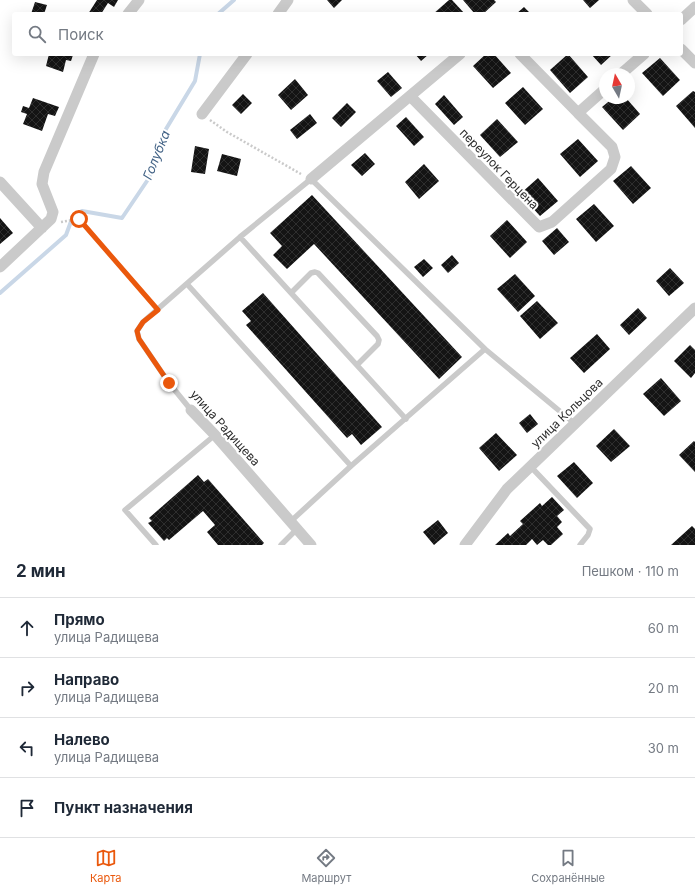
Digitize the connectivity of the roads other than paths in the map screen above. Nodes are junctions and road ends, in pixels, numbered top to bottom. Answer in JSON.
{"nodes":[{"id":1,"x":139,"y":0,"type":"edge"},
{"id":2,"x":288,"y":0,"type":"edge"},
{"id":3,"x":632,"y":0,"type":"edge"},
{"id":4,"x":695,"y":7,"type":"edge"},
{"id":5,"x":130,"y":12,"type":"edge"},
{"id":6,"x":279,"y":12,"type":"edge"},
{"id":7,"x":645,"y":12,"type":"edge"},
{"id":8,"x":683,"y":18,"type":"edge"},
{"id":9,"x":683,"y":51,"type":"edge"},
{"id":10,"x":93,"y":56,"type":"edge"},
{"id":11,"x":246,"y":56,"type":"edge"},
{"id":12,"x":458,"y":56,"type":"edge"},
{"id":13,"x":522,"y":56,"type":"edge"},
{"id":14,"x":642,"y":56,"type":"edge"},
{"id":15,"x":695,"y":63,"type":"edge"},
{"id":16,"x":629,"y":68,"type":"edge"},
{"id":17,"x":599,"y":94,"type":"edge"},
{"id":18,"x":411,"y":97,"type":"junction"},
{"id":19,"x":578,"y":113,"type":"junction"},
{"id":20,"x":202,"y":114,"type":"road end"},
{"id":21,"x":311,"y":179,"type":"junction"},
{"id":22,"x":0,"y":182,"type":"edge"},
{"id":23,"x":42,"y":228,"type":"junction"},
{"id":24,"x":240,"y":237,"type":"junction"},
{"id":25,"x":0,"y":267,"type":"edge"},
{"id":26,"x":187,"y":284,"type":"junction"},
{"id":27,"x":291,"y":293,"type":"junction"},
{"id":28,"x":695,"y":308,"type":"edge"},
{"id":29,"x":485,"y":349,"type":"junction"},
{"id":30,"x":357,"y":365,"type":"junction"},
{"id":31,"x":191,"y":410,"type":"joint"},
{"id":32,"x":406,"y":419,"type":"junction"},
{"id":33,"x":574,"y":423,"type":"junction"},
{"id":34,"x":215,"y":435,"type":"junction"},
{"id":35,"x":351,"y":466,"type":"junction"},
{"id":36,"x":531,"y":467,"type":"junction"},
{"id":37,"x":294,"y":526,"type":"junction"},
{"id":38,"x":156,"y":545,"type":"edge"},
{"id":39,"x":281,"y":545,"type":"edge"},
{"id":40,"x":311,"y":545,"type":"edge"},
{"id":41,"x":466,"y":545,"type":"edge"},
{"id":42,"x":580,"y":545,"type":"edge"}],
"edges":[{"from":1,"to":5,"type":"street"},
{"from":2,"to":6,"type":"street"},
{"from":3,"to":7,"type":"street"},
{"from":4,"to":8,"type":"street"},
{"from":9,"to":15,"type":"street"},
{"from":10,"to":23,"type":"street"},
{"from":11,"to":20,"type":"street"},
{"from":12,"to":18,"type":"street"},
{"from":13,"to":19,"type":"street","name":"переулок Герцена"},
{"from":14,"to":16,"type":"street"},
{"from":17,"to":19,"type":"street"},
{"from":18,"to":19,"type":"street","name":"переулок Герцена"},
{"from":18,"to":21,"type":"street"},
{"from":21,"to":24,"type":"lane"},
{"from":21,"to":29,"type":"lane"},
{"from":22,"to":23,"type":"street"},
{"from":23,"to":25,"type":"street"},
{"from":24,"to":26,"type":"lane"},
{"from":24,"to":27,"type":"lane"},
{"from":26,"to":31,"type":"lane","name":"улица Радищева"},
{"from":26,"to":35,"type":"lane"},
{"from":27,"to":30,"type":"lane"},
{"from":27,"to":30,"type":"lane"},
{"from":28,"to":33,"type":"street","name":"улица Кольцова"},
{"from":29,"to":32,"type":"lane"},
{"from":29,"to":33,"type":"lane"},
{"from":30,"to":32,"type":"lane"},
{"from":31,"to":34,"type":"street","name":"улица Радищева"},
{"from":32,"to":35,"type":"lane"},
{"from":33,"to":36,"type":"street","name":"улица Кольцова"},
{"from":34,"to":37,"type":"street","name":"улица Радищева"},
{"from":34,"to":38,"type":"lane"},
{"from":35,"to":37,"type":"lane"},
{"from":36,"to":41,"type":"street","name":"улица Кольцова"},
{"from":36,"to":42,"type":"lane"},
{"from":37,"to":39,"type":"lane"},
{"from":37,"to":40,"type":"street","name":"улица Радищева"}]}
